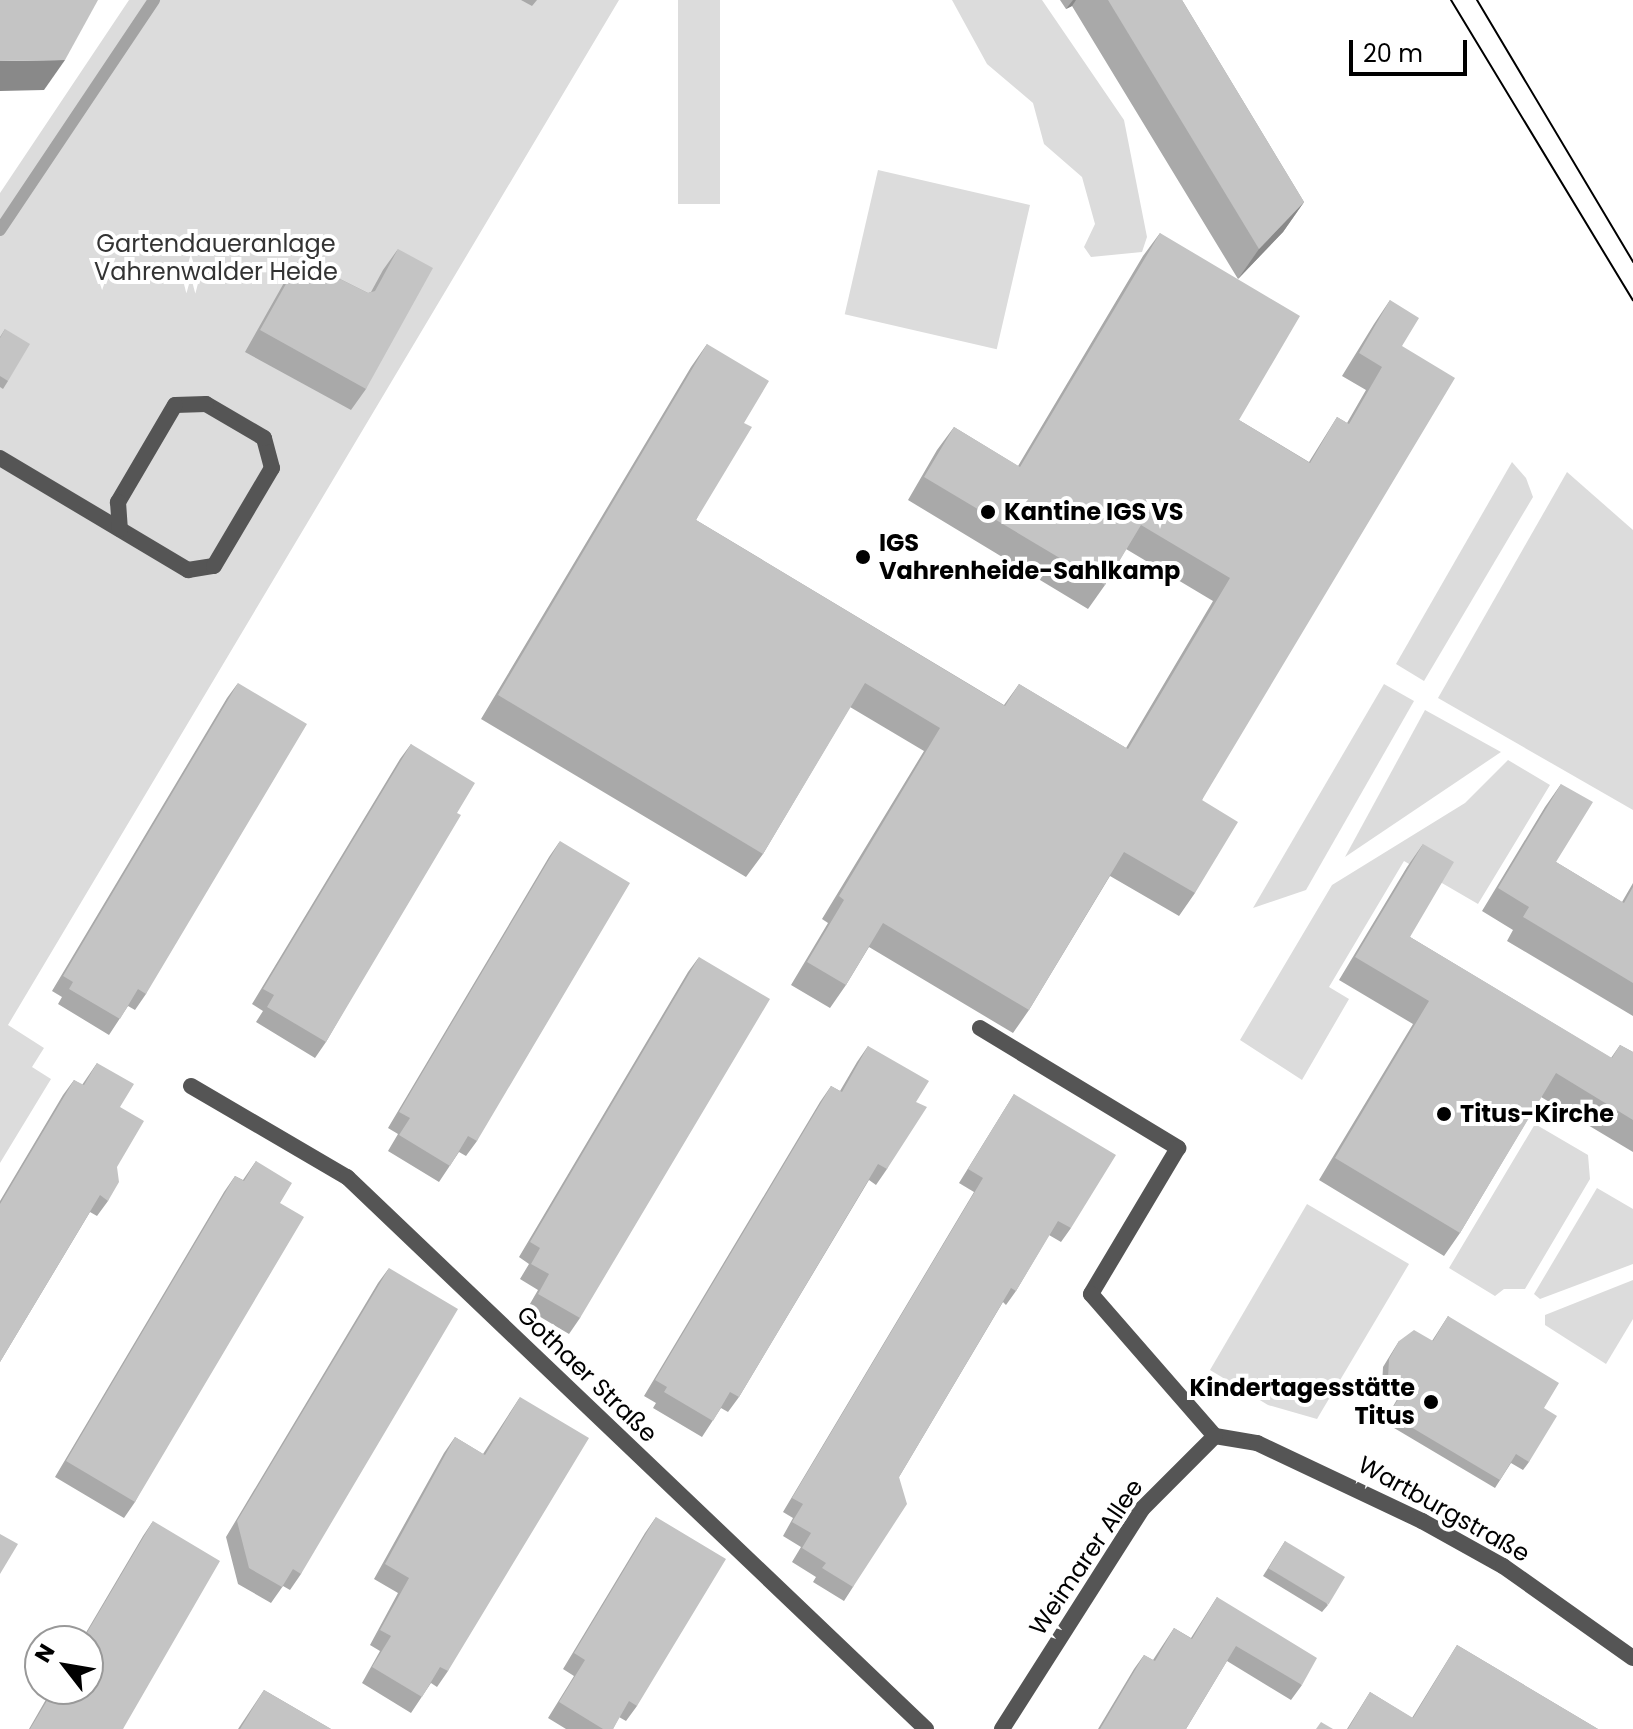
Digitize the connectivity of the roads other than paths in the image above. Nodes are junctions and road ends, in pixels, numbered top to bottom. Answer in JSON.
{"nodes":[{"id":1,"x":0,"y":458,"type":"edge"},
{"id":2,"x":120,"y":529,"type":"junction"},
{"id":3,"x":980,"y":1028,"type":"dead end"},
{"id":4,"x":191,"y":1086,"type":"dead end"},
{"id":5,"x":1215,"y":1436,"type":"junction"},
{"id":6,"x":1633,"y":1658,"type":"edge"},
{"id":7,"x":926,"y":1729,"type":"edge"},
{"id":8,"x":1002,"y":1729,"type":"edge"}],
"edges":[{"from":1,"to":2,"type":"street"},
{"from":2,"to":2,"type":"street"},
{"from":3,"to":5,"type":"street"},
{"from":4,"to":7,"type":"street","name":"Gothaer Straße"},
{"from":5,"to":6,"type":"street","name":"Wartburgstraße"},
{"from":5,"to":8,"type":"street","name":"Weimarer Allee"}]}
